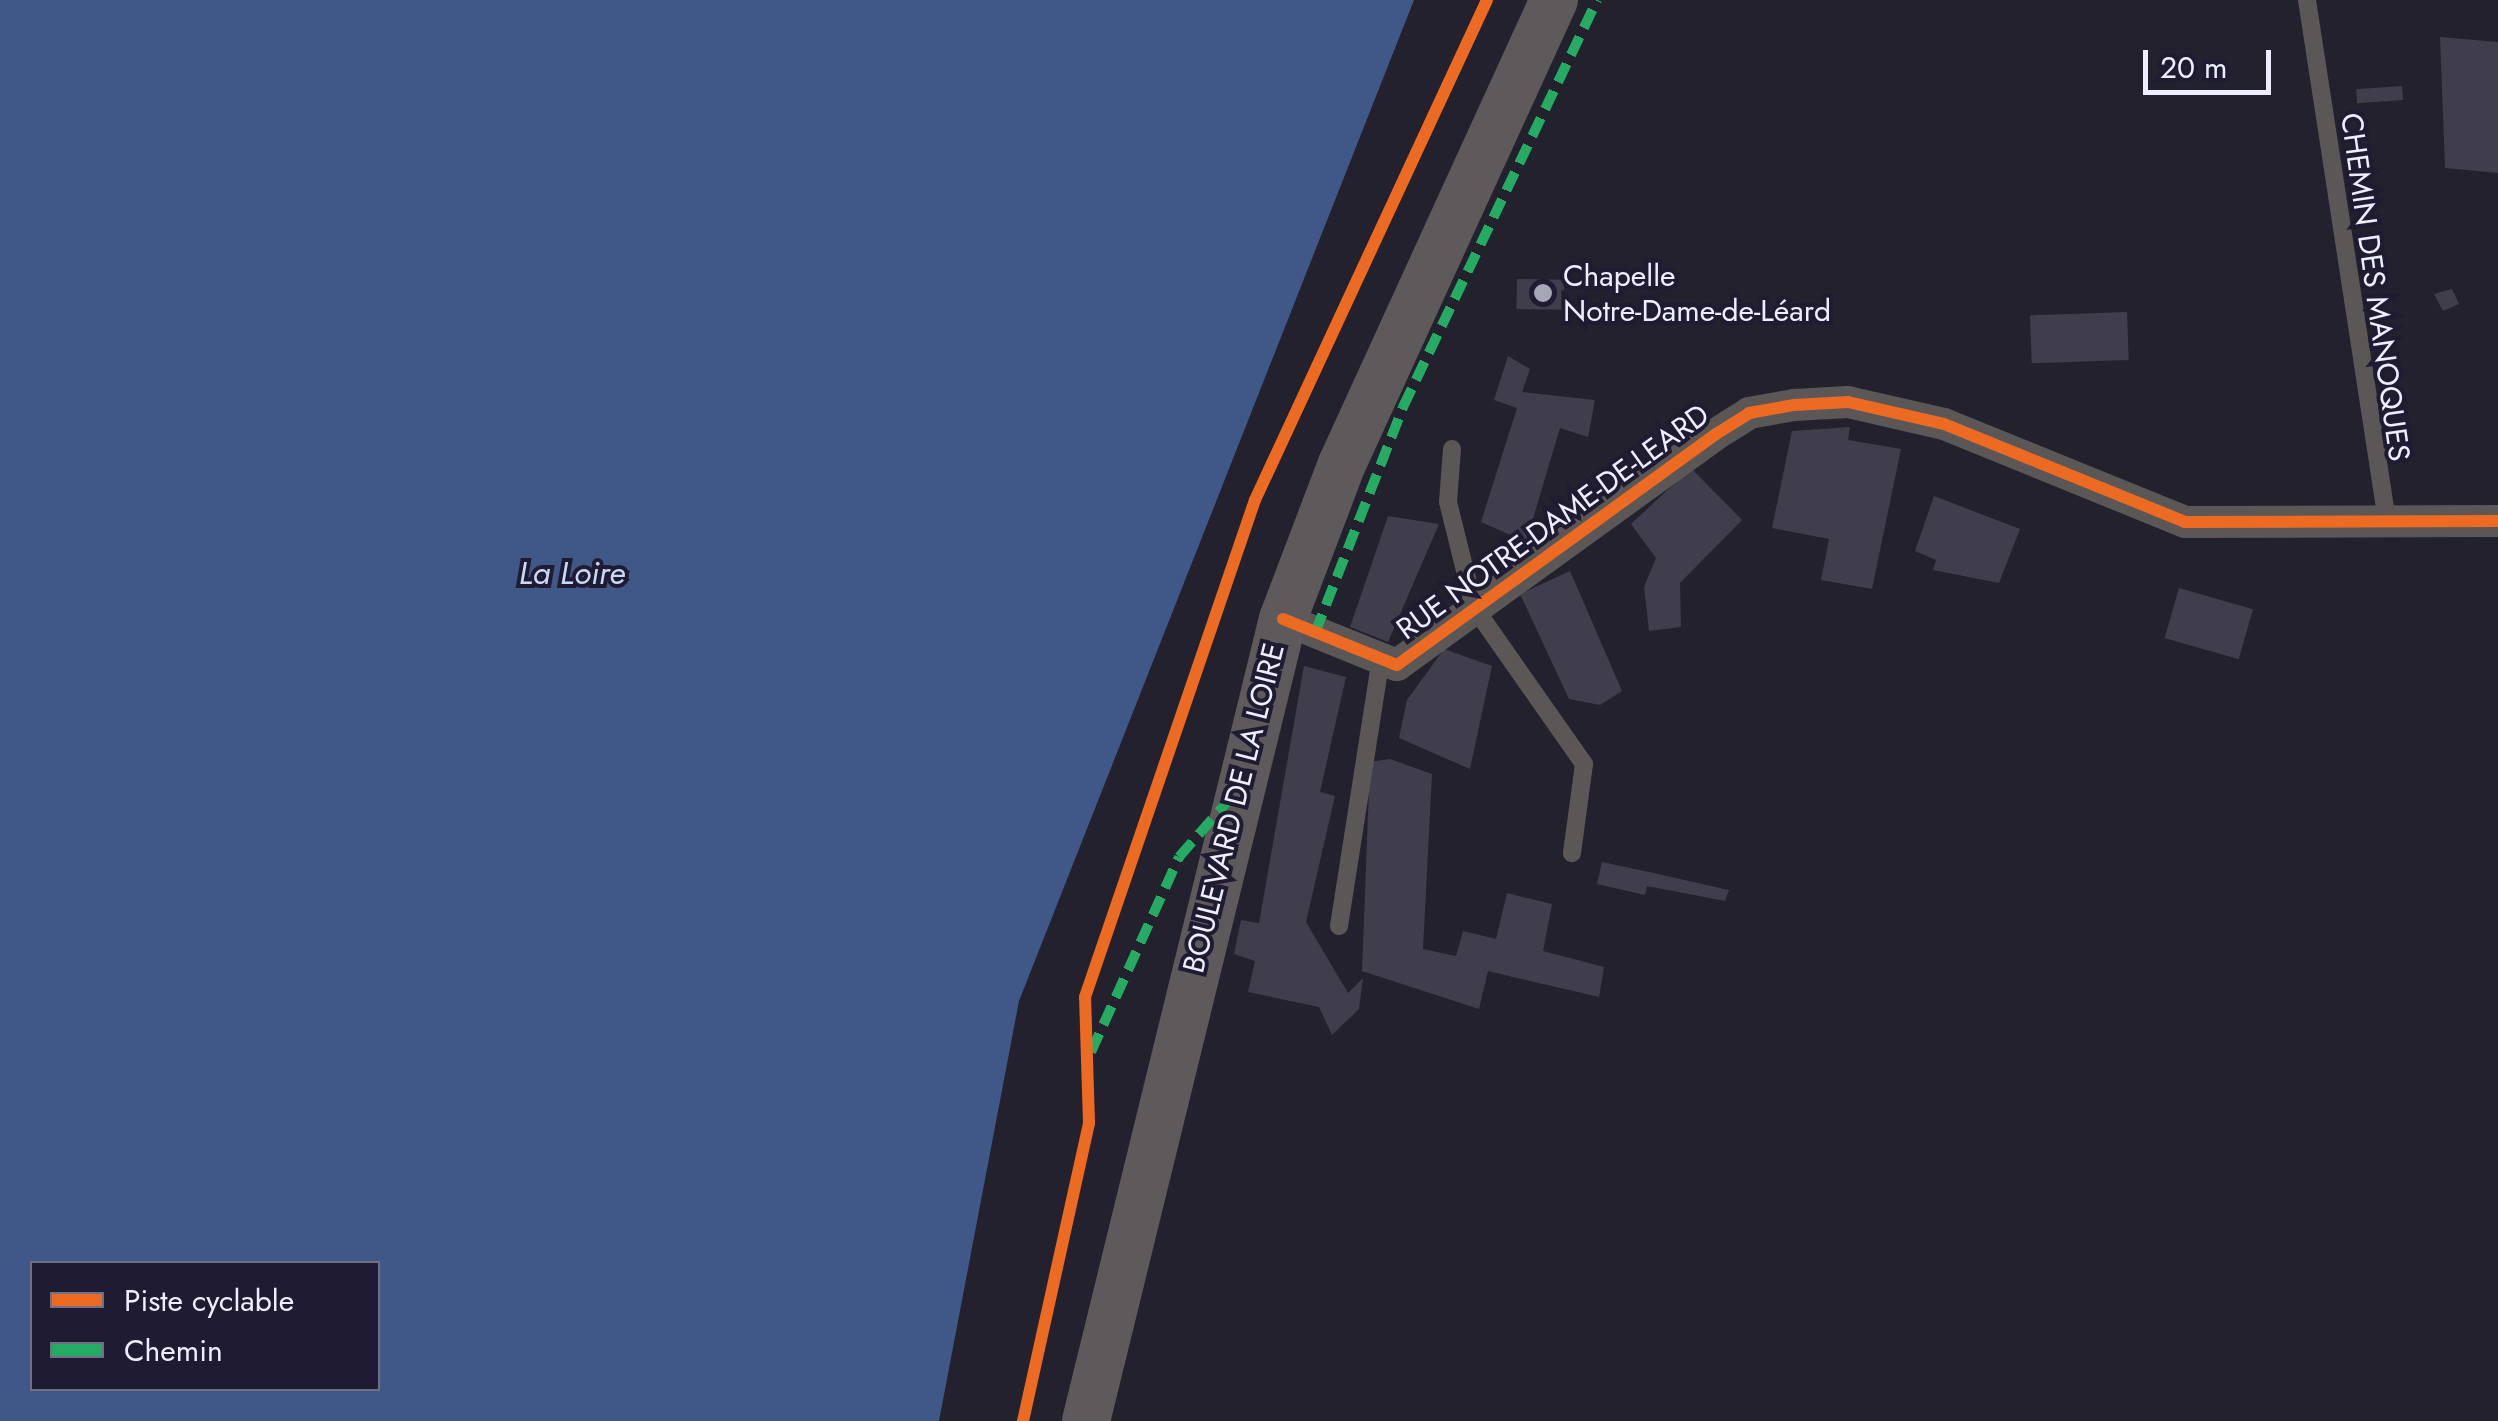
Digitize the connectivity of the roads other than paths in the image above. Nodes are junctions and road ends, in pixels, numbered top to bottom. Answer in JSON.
{"nodes":[{"id":1,"x":1554,"y":0,"type":"edge"},
{"id":2,"x":2308,"y":0,"type":"edge"},
{"id":3,"x":1452,"y":448,"type":"dead end"},
{"id":4,"x":2498,"y":520,"type":"edge"},
{"id":5,"x":2387,"y":521,"type":"junction"},
{"id":6,"x":1474,"y":606,"type":"junction"},
{"id":7,"x":1283,"y":619,"type":"junction"},
{"id":8,"x":1380,"y":663,"type":"junction"},
{"id":9,"x":1572,"y":853,"type":"dead end"},
{"id":10,"x":1339,"y":926,"type":"dead end"},
{"id":11,"x":1086,"y":1421,"type":"edge"}],
"edges":[{"from":1,"to":7,"type":"main road","name":"BOULEVARD DE LA LOIRE"},
{"from":2,"to":5,"type":"lane","name":"CHEMIN DES MANOQUES"},
{"from":3,"to":6,"type":"lane"},
{"from":4,"to":5,"type":"street","name":"RUE NOTRE-DAME-DE-LEARD"},
{"from":5,"to":6,"type":"street","name":"RUE NOTRE-DAME-DE-LEARD"},
{"from":6,"to":8,"type":"street","name":"RUE NOTRE-DAME-DE-LEARD"},
{"from":6,"to":9,"type":"lane"},
{"from":7,"to":8,"type":"street","name":"RUE NOTRE-DAME-DE-LEARD"},
{"from":7,"to":11,"type":"main road","name":"BOULEVARD DE LA LOIRE"},
{"from":8,"to":10,"type":"lane"}]}
